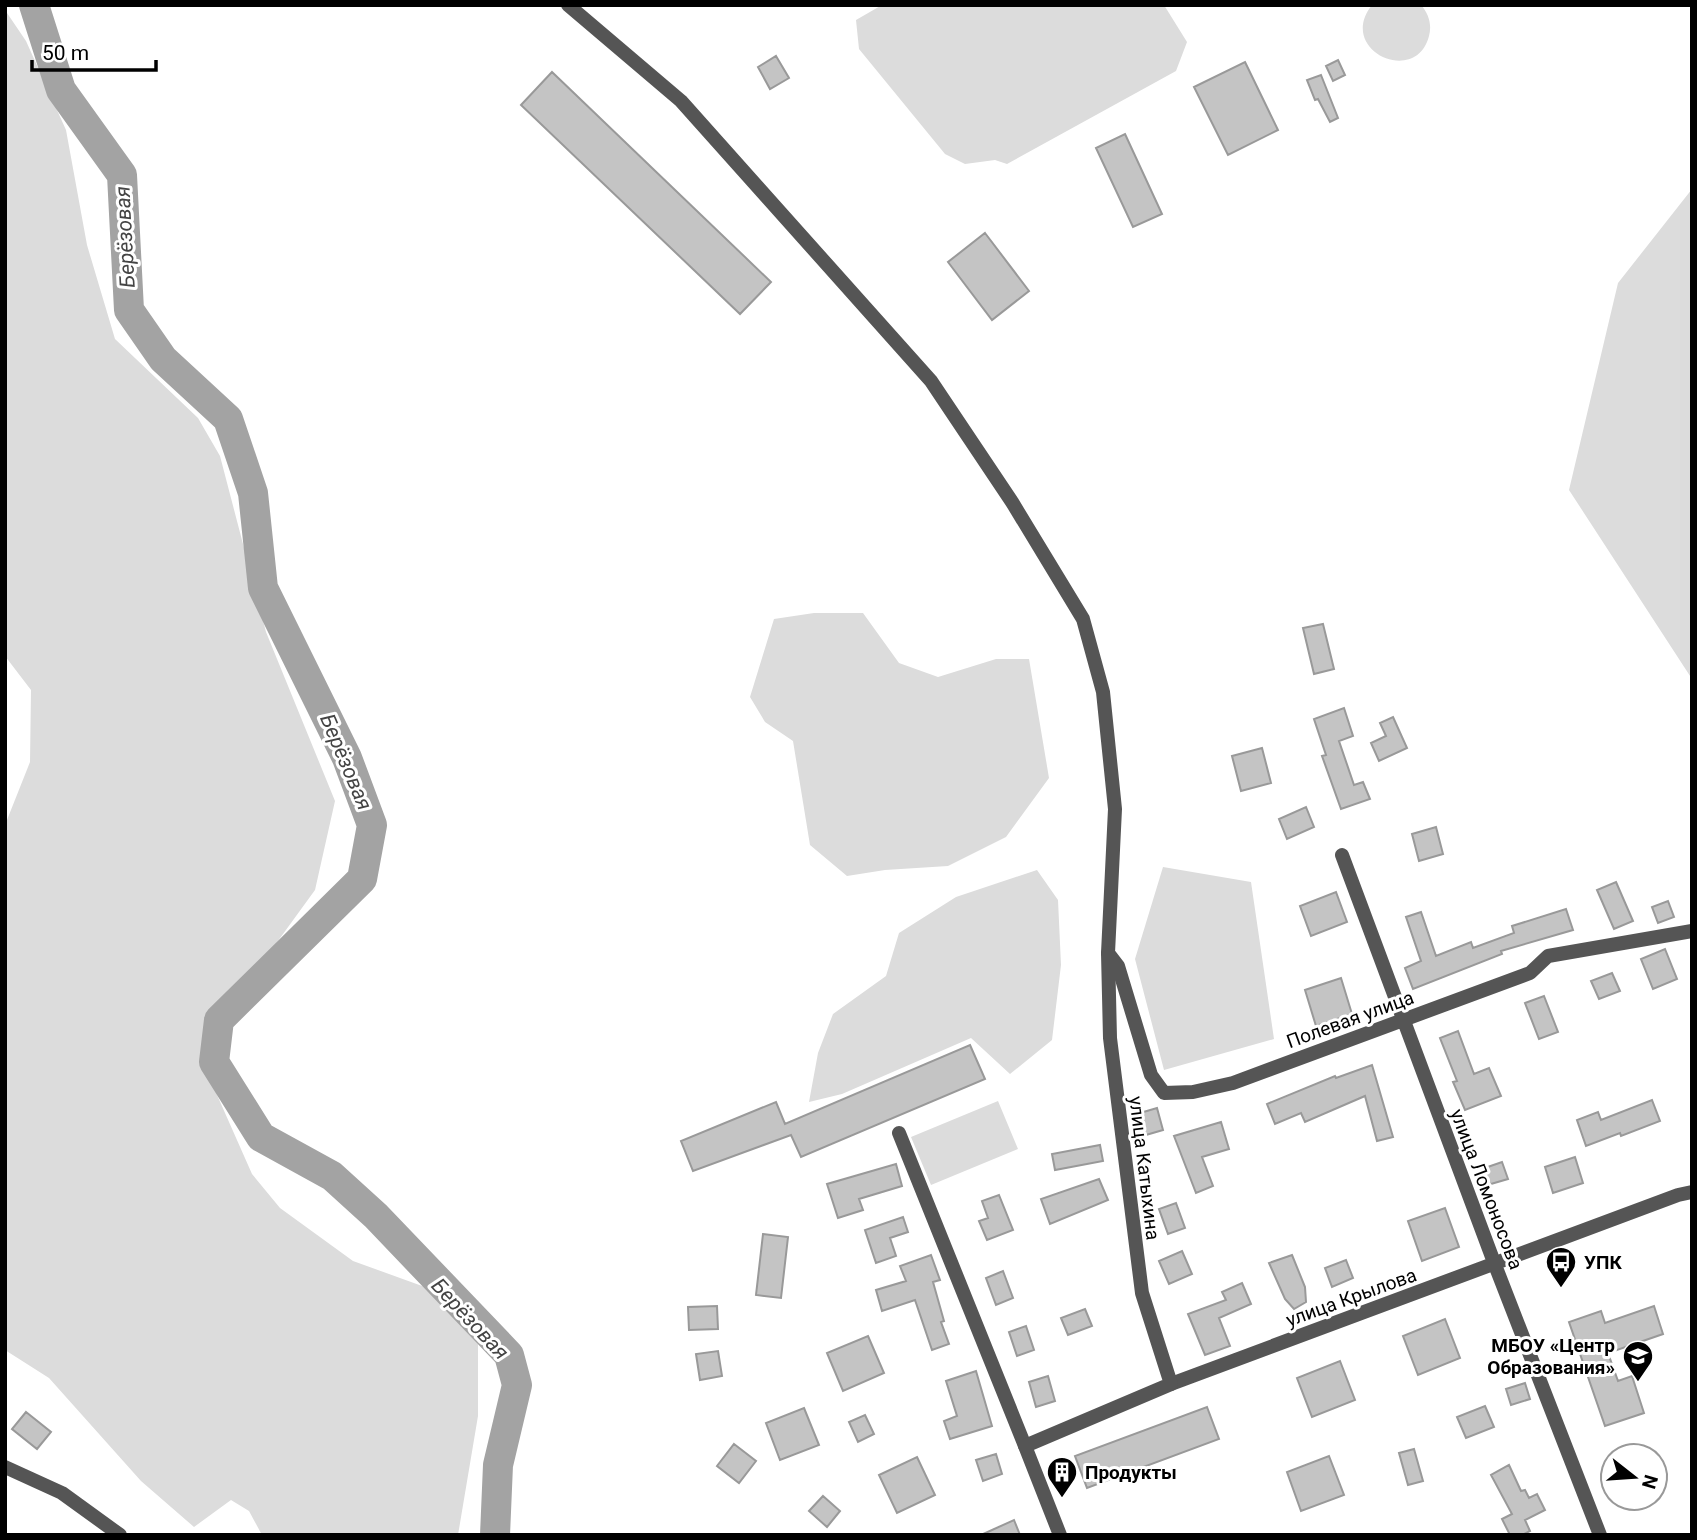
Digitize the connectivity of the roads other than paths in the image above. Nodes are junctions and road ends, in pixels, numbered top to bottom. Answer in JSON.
{"nodes":[{"id":1,"x":568,"y":5,"type":"edge"},
{"id":2,"x":1342,"y":855,"type":"dead end"},
{"id":3,"x":1692,"y":931,"type":"edge"},
{"id":4,"x":1108,"y":953,"type":"junction"},
{"id":5,"x":1402,"y":1020,"type":"junction"},
{"id":6,"x":900,"y":1133,"type":"dead end"},
{"id":7,"x":1692,"y":1192,"type":"edge"},
{"id":8,"x":1495,"y":1265,"type":"junction"},
{"id":9,"x":1171,"y":1384,"type":"junction"},
{"id":10,"x":1025,"y":1446,"type":"junction"},
{"id":11,"x":5,"y":1467,"type":"edge"},
{"id":12,"x":120,"y":1535,"type":"edge"},
{"id":13,"x":1060,"y":1535,"type":"edge"},
{"id":14,"x":1600,"y":1535,"type":"edge"}],
"edges":[{"from":1,"to":4,"type":"street","name":"улица Катыхина"},
{"from":2,"to":5,"type":"street","name":"улица Ломоносова"},
{"from":3,"to":5,"type":"street","name":"Полевая улица"},
{"from":4,"to":5,"type":"street","name":"Полевая улица"},
{"from":4,"to":9,"type":"street","name":"улица Катыхина"},
{"from":5,"to":8,"type":"street","name":"улица Ломоносова"},
{"from":6,"to":10,"type":"street"},
{"from":7,"to":8,"type":"street","name":"улица Крылова"},
{"from":8,"to":9,"type":"street","name":"улица Крылова"},
{"from":8,"to":14,"type":"street","name":"улица Ломоносова"},
{"from":9,"to":10,"type":"street","name":"улица Крылова"},
{"from":10,"to":13,"type":"street"},
{"from":11,"to":12,"type":"street"}]}
